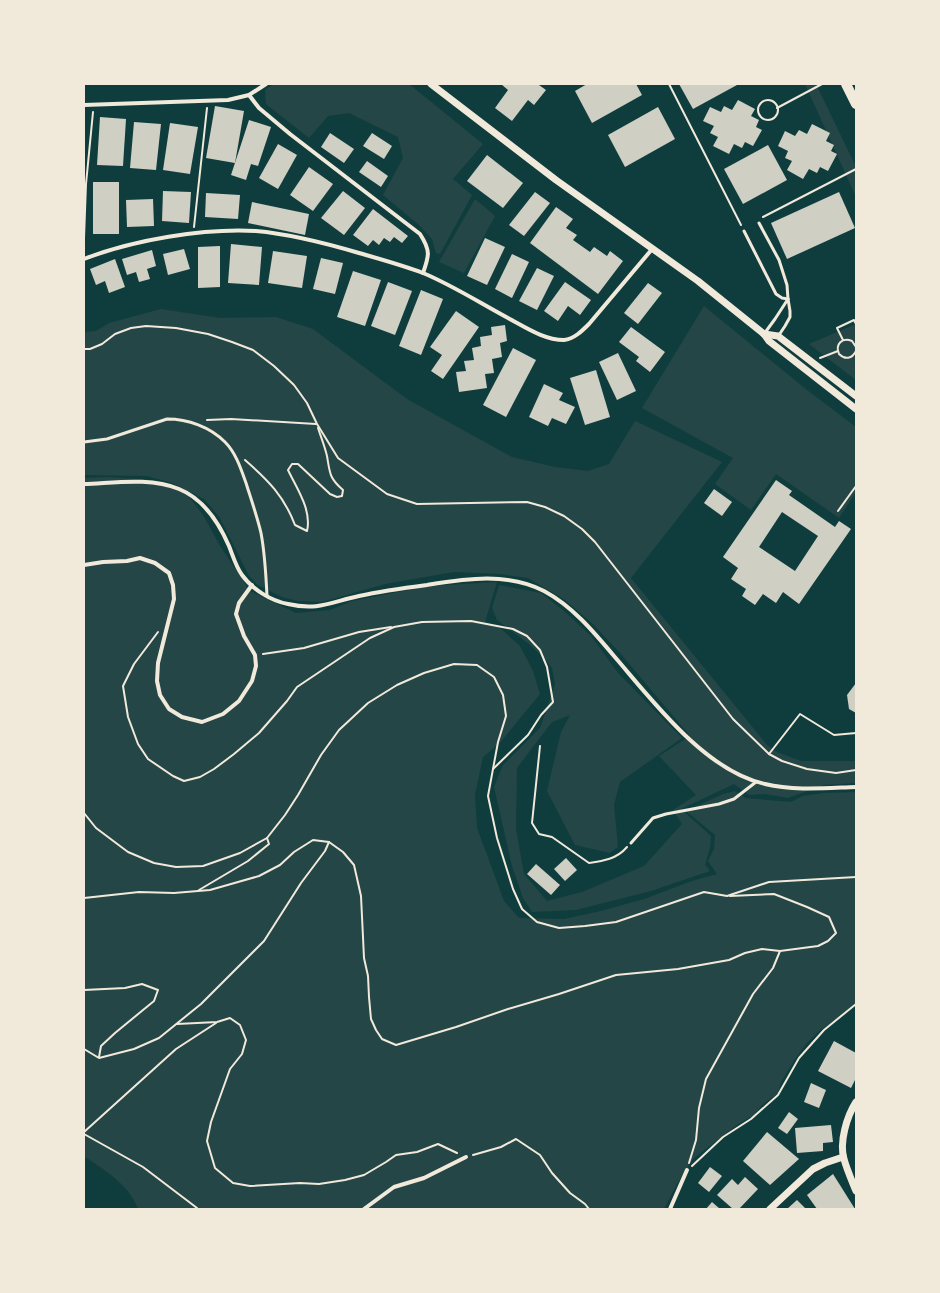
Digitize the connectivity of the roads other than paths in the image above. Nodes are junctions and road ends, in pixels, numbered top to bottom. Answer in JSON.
{"nodes":[{"id":1,"x":266,"y":84,"type":"edge"},
{"id":2,"x":432,"y":84,"type":"edge"},
{"id":3,"x":846,"y":84,"type":"edge"},
{"id":4,"x":249,"y":95,"type":"junction"},
{"id":5,"x":856,"y":104,"type":"edge"},
{"id":6,"x":84,"y":105,"type":"edge"},
{"id":7,"x":759,"y":221,"type":"road end"},
{"id":8,"x":744,"y":231,"type":"road end"},
{"id":9,"x":653,"y":248,"type":"junction"},
{"id":10,"x":84,"y":259,"type":"edge"},
{"id":11,"x":423,"y":273,"type":"junction"},
{"id":12,"x":788,"y":299,"type":"junction"},
{"id":13,"x":764,"y":334,"type":"junction"},
{"id":14,"x":778,"y":336,"type":"junction"},
{"id":15,"x":769,"y":341,"type":"junction"},
{"id":16,"x":856,"y":396,"type":"edge"},
{"id":17,"x":856,"y":409,"type":"edge"},
{"id":18,"x":84,"y":442,"type":"edge"},
{"id":19,"x":84,"y":484,"type":"edge"},
{"id":20,"x":84,"y":565,"type":"edge"},
{"id":21,"x":252,"y":585,"type":"junction"},
{"id":22,"x":267,"y":596,"type":"junction"},
{"id":23,"x":756,"y":782,"type":"junction"},
{"id":24,"x":856,"y":787,"type":"edge"},
{"id":25,"x":631,"y":843,"type":"road end"},
{"id":26,"x":856,"y":1102,"type":"edge"},
{"id":27,"x":466,"y":1157,"type":"road end"},
{"id":28,"x":843,"y":1158,"type":"junction"},
{"id":29,"x":687,"y":1170,"type":"road end"},
{"id":30,"x":856,"y":1192,"type":"edge"},
{"id":31,"x":364,"y":1209,"type":"edge"},
{"id":32,"x":670,"y":1209,"type":"edge"},
{"id":33,"x":770,"y":1209,"type":"edge"}],
"edges":[{"from":1,"to":4,"type":"street"},
{"from":2,"to":9,"type":"street"},
{"from":3,"to":5,"type":"highway"},
{"from":4,"to":6,"type":"street"},
{"from":4,"to":11,"type":"street"},
{"from":7,"to":12,"type":"lane"},
{"from":8,"to":12,"type":"lane"},
{"from":9,"to":11,"type":"street"},
{"from":9,"to":13,"type":"street"},
{"from":10,"to":11,"type":"street"},
{"from":12,"to":13,"type":"lane"},
{"from":12,"to":14,"type":"lane"},
{"from":13,"to":14,"type":"street"},
{"from":13,"to":15,"type":"street"},
{"from":14,"to":15,"type":"lane"},
{"from":14,"to":16,"type":"street"},
{"from":15,"to":17,"type":"street"},
{"from":18,"to":22,"type":"lane"},
{"from":19,"to":21,"type":"street"},
{"from":20,"to":21,"type":"street"},
{"from":21,"to":22,"type":"street"},
{"from":22,"to":23,"type":"street"},
{"from":23,"to":24,"type":"street"},
{"from":23,"to":25,"type":"lane"},
{"from":26,"to":28,"type":"street"},
{"from":27,"to":31,"type":"street"},
{"from":28,"to":30,"type":"street"},
{"from":28,"to":33,"type":"street"},
{"from":29,"to":32,"type":"street"}]}
